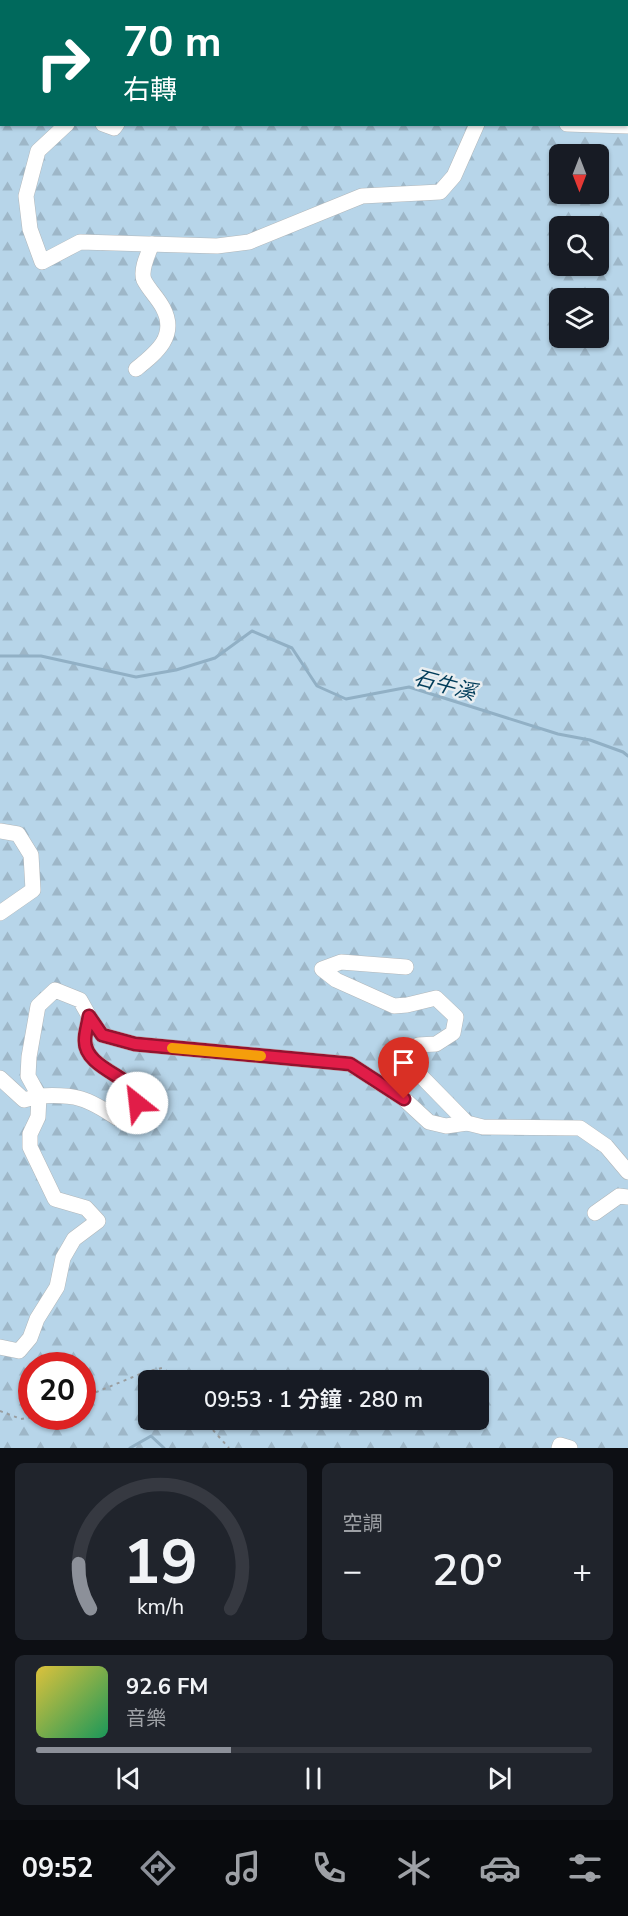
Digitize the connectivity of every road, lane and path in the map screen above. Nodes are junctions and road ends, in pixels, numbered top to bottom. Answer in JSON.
{"nodes":[{"id":1,"x":65,"y":126,"type":"edge"},
{"id":2,"x":476,"y":126,"type":"edge"},
{"id":3,"x":152,"y":244,"type":"junction"},
{"id":4,"x":135,"y":369,"type":"dead end"},
{"id":5,"x":0,"y":831,"type":"edge"},
{"id":6,"x":0,"y":913,"type":"edge"},
{"id":7,"x":405,"y":967,"type":"dead end"},
{"id":8,"x":89,"y":1016,"type":"junction"},
{"id":9,"x":0,"y":1078,"type":"edge"},
{"id":10,"x":39,"y":1096,"type":"junction"},
{"id":11,"x":467,"y":1123,"type":"junction"},
{"id":12,"x":628,"y":1172,"type":"edge"},
{"id":13,"x":628,"y":1197,"type":"edge"},
{"id":14,"x":595,"y":1213,"type":"dead end"},
{"id":15,"x":0,"y":1347,"type":"edge"},
{"id":16,"x":138,"y":1375,"type":"edge"},
{"id":17,"x":96,"y":1392,"type":"edge"},
{"id":18,"x":0,"y":1411,"type":"edge"},
{"id":19,"x":18,"y":1418,"type":"edge"},
{"id":20,"x":212,"y":1430,"type":"edge"},
{"id":21,"x":229,"y":1448,"type":"edge"},
{"id":22,"x":559,"y":1448,"type":"edge"},
{"id":23,"x":570,"y":1448,"type":"edge"}],
"edges":[{"from":1,"to":3,"type":"lane"},
{"from":2,"to":3,"type":"lane"},
{"from":3,"to":4,"type":"lane"},
{"from":5,"to":6,"type":"lane"},
{"from":7,"to":11,"type":"lane"},
{"from":8,"to":10,"type":"lane"},
{"from":8,"to":10,"type":"lane"},
{"from":8,"to":11,"type":"lane"},
{"from":9,"to":10,"type":"lane"},
{"from":10,"to":15,"type":"lane"},
{"from":11,"to":12,"type":"lane"},
{"from":13,"to":14,"type":"lane"},
{"from":16,"to":17,"type":"path"},
{"from":18,"to":19,"type":"path"},
{"from":20,"to":21,"type":"path"},
{"from":22,"to":23,"type":"lane"}]}
